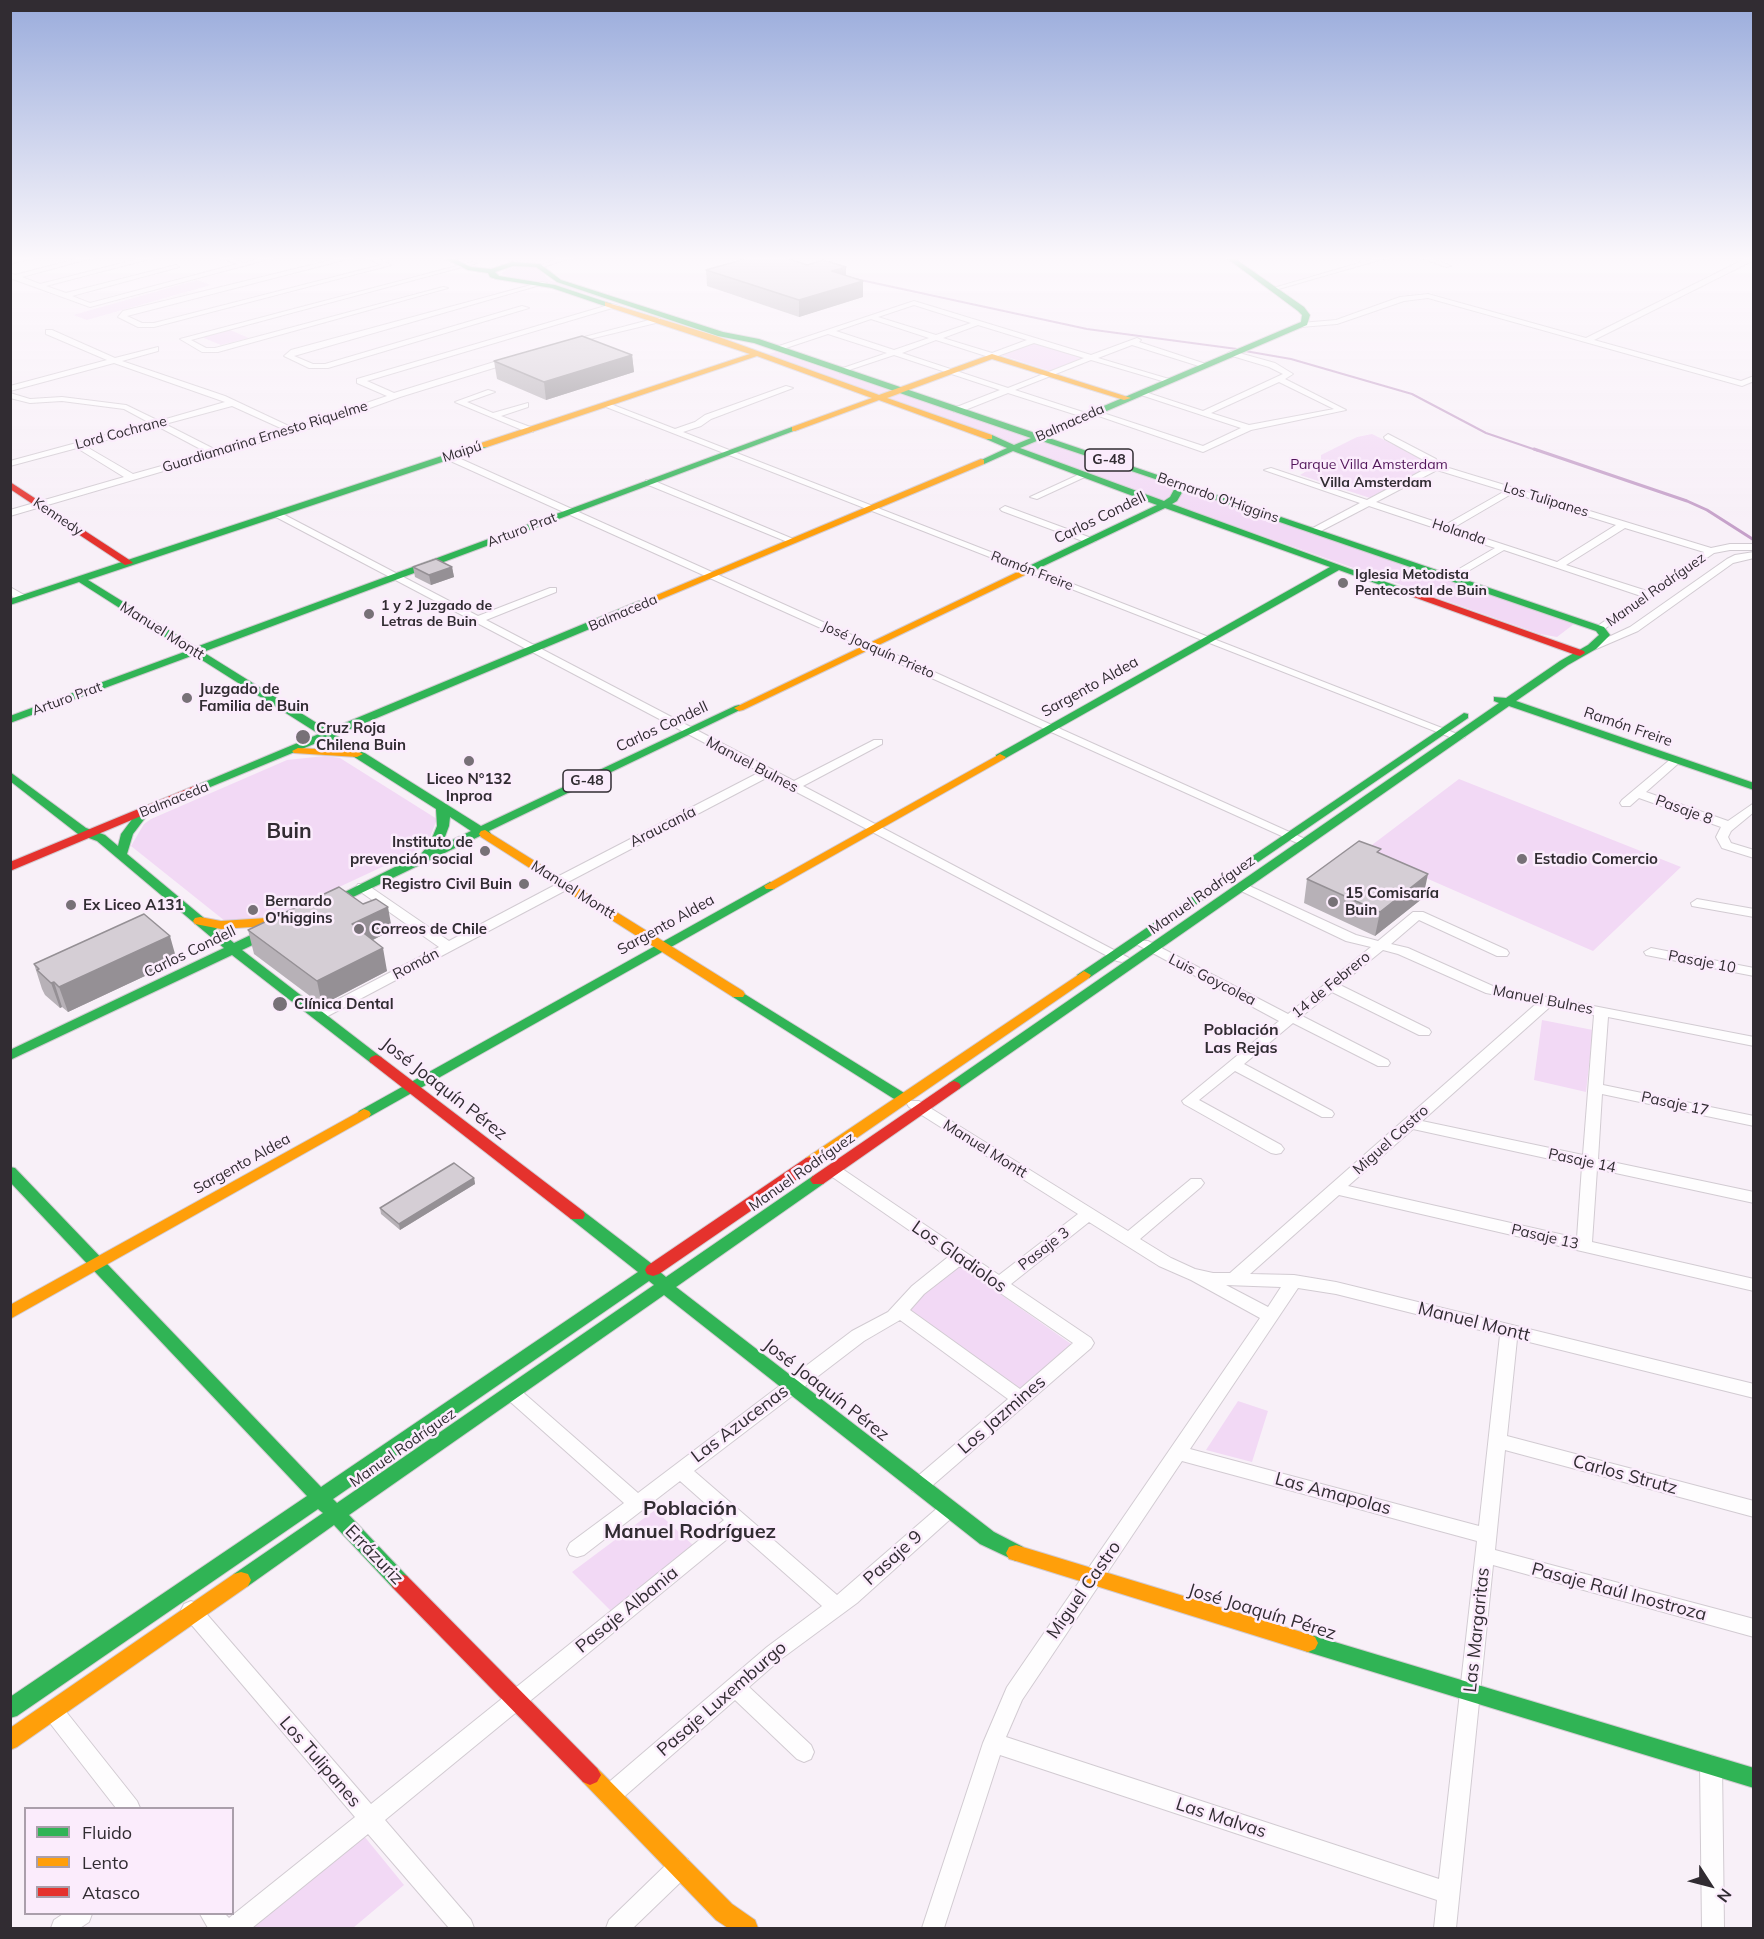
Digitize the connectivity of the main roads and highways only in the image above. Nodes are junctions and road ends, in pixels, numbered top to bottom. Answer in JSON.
{"nodes":[{"id":1,"x":732,"y":346,"type":"edge"},
{"id":2,"x":771,"y":346,"type":"edge"},
{"id":3,"x":1248,"y":346,"type":"edge"},
{"id":4,"x":777,"y":348,"type":"junction"},
{"id":5,"x":755,"y":355,"type":"junction"},
{"id":6,"x":898,"y":390,"type":"junction"},
{"id":7,"x":1133,"y":396,"type":"junction"},
{"id":8,"x":878,"y":398,"type":"junction"},
{"id":9,"x":1037,"y":437,"type":"junction"},
{"id":10,"x":1014,"y":448,"type":"junction"},
{"id":11,"x":10,"y":485,"type":"edge"},
{"id":12,"x":1181,"y":485,"type":"junction"},
{"id":13,"x":1164,"y":506,"type":"junction"},
{"id":14,"x":106,"y":549,"type":"junction"},
{"id":15,"x":128,"y":563,"type":"junction"},
{"id":16,"x":1338,"y":567,"type":"junction"},
{"id":17,"x":106,"y":570,"type":"junction"},
{"id":18,"x":80,"y":579,"type":"junction"},
{"id":19,"x":16,"y":600,"type":"edge"},
{"id":20,"x":1600,"y":629,"type":"junction"},
{"id":21,"x":1565,"y":648,"type":"junction"},
{"id":22,"x":1586,"y":650,"type":"junction"},
{"id":23,"x":195,"y":652,"type":"junction"},
{"id":24,"x":1492,"y":698,"type":"junction"},
{"id":25,"x":1508,"y":703,"type":"junction"},
{"id":26,"x":10,"y":720,"type":"edge"},
{"id":27,"x":328,"y":736,"type":"junction"},
{"id":28,"x":292,"y":751,"type":"junction"},
{"id":29,"x":357,"y":754,"type":"junction"},
{"id":30,"x":10,"y":775,"type":"edge"},
{"id":31,"x":1754,"y":787,"type":"edge"},
{"id":32,"x":441,"y":806,"type":"junction"},
{"id":33,"x":144,"y":812,"type":"junction"},
{"id":34,"x":481,"y":832,"type":"junction"},
{"id":35,"x":91,"y":834,"type":"junction"},
{"id":36,"x":121,"y":855,"type":"junction"},
{"id":37,"x":425,"y":858,"type":"junction"},
{"id":38,"x":10,"y":867,"type":"edge"},
{"id":39,"x":304,"y":916,"type":"junction"},
{"id":40,"x":200,"y":921,"type":"junction"},
{"id":41,"x":663,"y":946,"type":"junction"},
{"id":42,"x":233,"y":949,"type":"junction"},
{"id":43,"x":10,"y":1056,"type":"edge"},
{"id":44,"x":412,"y":1087,"type":"junction"},
{"id":45,"x":904,"y":1098,"type":"junction"},
{"id":46,"x":10,"y":1172,"type":"edge"},
{"id":47,"x":97,"y":1264,"type":"junction"},
{"id":48,"x":650,"y":1272,"type":"junction"},
{"id":49,"x":665,"y":1287,"type":"junction"},
{"id":50,"x":10,"y":1313,"type":"edge"},
{"id":51,"x":319,"y":1498,"type":"junction"},
{"id":52,"x":335,"y":1515,"type":"junction"},
{"id":53,"x":10,"y":1709,"type":"edge"},
{"id":54,"x":10,"y":1740,"type":"edge"},
{"id":55,"x":1754,"y":1778,"type":"edge"},
{"id":56,"x":747,"y":1929,"type":"edge"}],
"edges":[{"from":1,"to":5,"type":"main road","name":"Bernardo O'Higgins"},
{"from":2,"to":4,"type":"main road","name":"Bernardo O'Higgins"},
{"from":3,"to":7,"type":"main road","name":"Balmaceda"},
{"from":4,"to":5,"type":"main road","name":"Maipú"},
{"from":4,"to":6,"type":"main road","name":"Bernardo O'Higgins"},
{"from":5,"to":8,"type":"main road","name":"Bernardo O'Higgins"},
{"from":5,"to":15,"type":"main road","name":"Maipú"},
{"from":6,"to":7,"type":"main road","name":"Arturo Prat"},
{"from":6,"to":8,"type":"main road","name":"Arturo Prat"},
{"from":6,"to":9,"type":"main road","name":"Bernardo O'Higgins"},
{"from":7,"to":9,"type":"main road","name":"Balmaceda"},
{"from":8,"to":10,"type":"main road","name":"Bernardo O'Higgins"},
{"from":8,"to":23,"type":"main road","name":"Arturo Prat"},
{"from":9,"to":10,"type":"main road","name":"Balmaceda"},
{"from":9,"to":12,"type":"main road","name":"Bernardo O'Higgins","number":"G-48"},
{"from":10,"to":13,"type":"main road","name":"Bernardo O'Higgins"},
{"from":10,"to":27,"type":"main road","name":"Balmaceda"},
{"from":11,"to":14,"type":"main road","name":"Kennedy"},
{"from":12,"to":13,"type":"main road","number":"G-48"},
{"from":12,"to":20,"type":"main road","name":"Bernardo O'Higgins"},
{"from":13,"to":16,"type":"main road","name":"Bernardo O'Higgins"},
{"from":13,"to":34,"type":"main road","name":"Carlos Condell","number":"G-48"},
{"from":14,"to":15,"type":"main road","name":"Kennedy"},
{"from":14,"to":17,"type":"main road"},
{"from":15,"to":17,"type":"main road","name":"Maipú"},
{"from":16,"to":21,"type":"main road","name":"Bernardo O'Higgins"},
{"from":16,"to":41,"type":"main road","name":"Sargento Aldea"},
{"from":17,"to":18,"type":"main road","name":"Maipú"},
{"from":18,"to":19,"type":"main road","name":"Maipú"},
{"from":18,"to":23,"type":"main road","name":"Manuel Montt"},
{"from":20,"to":21,"type":"main road","name":"Manuel Rodríguez"},
{"from":20,"to":22,"type":"main road","name":"Manuel Rodríguez"},
{"from":21,"to":22,"type":"main road","name":"Bernardo O'Higgins"},
{"from":21,"to":24,"type":"main road","name":"Manuel Rodríguez"},
{"from":22,"to":25,"type":"main road","name":"Manuel Rodríguez"},
{"from":23,"to":26,"type":"main road","name":"Arturo Prat"},
{"from":23,"to":27,"type":"main road","name":"Manuel Montt"},
{"from":24,"to":25,"type":"main road","name":"Ramón Freire"},
{"from":24,"to":45,"type":"main road","name":"Manuel Rodríguez"},
{"from":25,"to":31,"type":"main road","name":"Ramón Freire"},
{"from":25,"to":49,"type":"main road","name":"Manuel Rodríguez"},
{"from":27,"to":28,"type":"main road","name":"Balmaceda"},
{"from":27,"to":29,"type":"main road","name":"Manuel Montt"},
{"from":28,"to":29,"type":"main road"},
{"from":28,"to":33,"type":"main road","name":"Balmaceda"},
{"from":29,"to":32,"type":"main road","name":"Manuel Montt"},
{"from":30,"to":35,"type":"main road","name":"José Joaquín Pérez"},
{"from":32,"to":34,"type":"main road","name":"Manuel Montt"},
{"from":32,"to":37,"type":"main road"},
{"from":33,"to":35,"type":"main road","name":"Balmaceda"},
{"from":33,"to":36,"type":"main road"},
{"from":34,"to":37,"type":"main road","name":"Carlos Condell","number":"G-48"},
{"from":34,"to":41,"type":"main road","name":"Manuel Montt"},
{"from":35,"to":36,"type":"main road","name":"José Joaquín Pérez"},
{"from":35,"to":38,"type":"main road","name":"Balmaceda"},
{"from":36,"to":40,"type":"main road","name":"José Joaquín Pérez"},
{"from":37,"to":39,"type":"main road","name":"Carlos Condell","number":"G-48"},
{"from":39,"to":40,"type":"main road"},
{"from":39,"to":42,"type":"main road","name":"Carlos Condell","number":"G-48"},
{"from":40,"to":42,"type":"main road","name":"José Joaquín Pérez"},
{"from":41,"to":44,"type":"main road","name":"Sargento Aldea"},
{"from":41,"to":45,"type":"main road","name":"Manuel Montt"},
{"from":42,"to":43,"type":"main road","name":"Carlos Condell","number":"G-48"},
{"from":42,"to":44,"type":"main road","name":"José Joaquín Pérez"},
{"from":44,"to":47,"type":"main road","name":"Sargento Aldea"},
{"from":44,"to":48,"type":"main road","name":"José Joaquín Pérez"},
{"from":45,"to":48,"type":"main road","name":"Manuel Rodríguez"},
{"from":46,"to":47,"type":"main road","name":"Errázuriz"},
{"from":47,"to":50,"type":"main road","name":"Sargento Aldea"},
{"from":47,"to":51,"type":"main road","name":"Errázuriz"},
{"from":48,"to":49,"type":"main road","name":"José Joaquín Pérez"},
{"from":48,"to":51,"type":"main road","name":"Manuel Rodríguez"},
{"from":49,"to":52,"type":"main road","name":"Manuel Rodríguez"},
{"from":49,"to":55,"type":"main road","name":"José Joaquín Pérez"},
{"from":51,"to":52,"type":"main road","name":"Errázuriz"},
{"from":51,"to":53,"type":"main road","name":"Manuel Rodríguez"},
{"from":52,"to":54,"type":"main road","name":"Manuel Rodríguez"},
{"from":52,"to":56,"type":"main road","name":"Errázuriz"}]}
